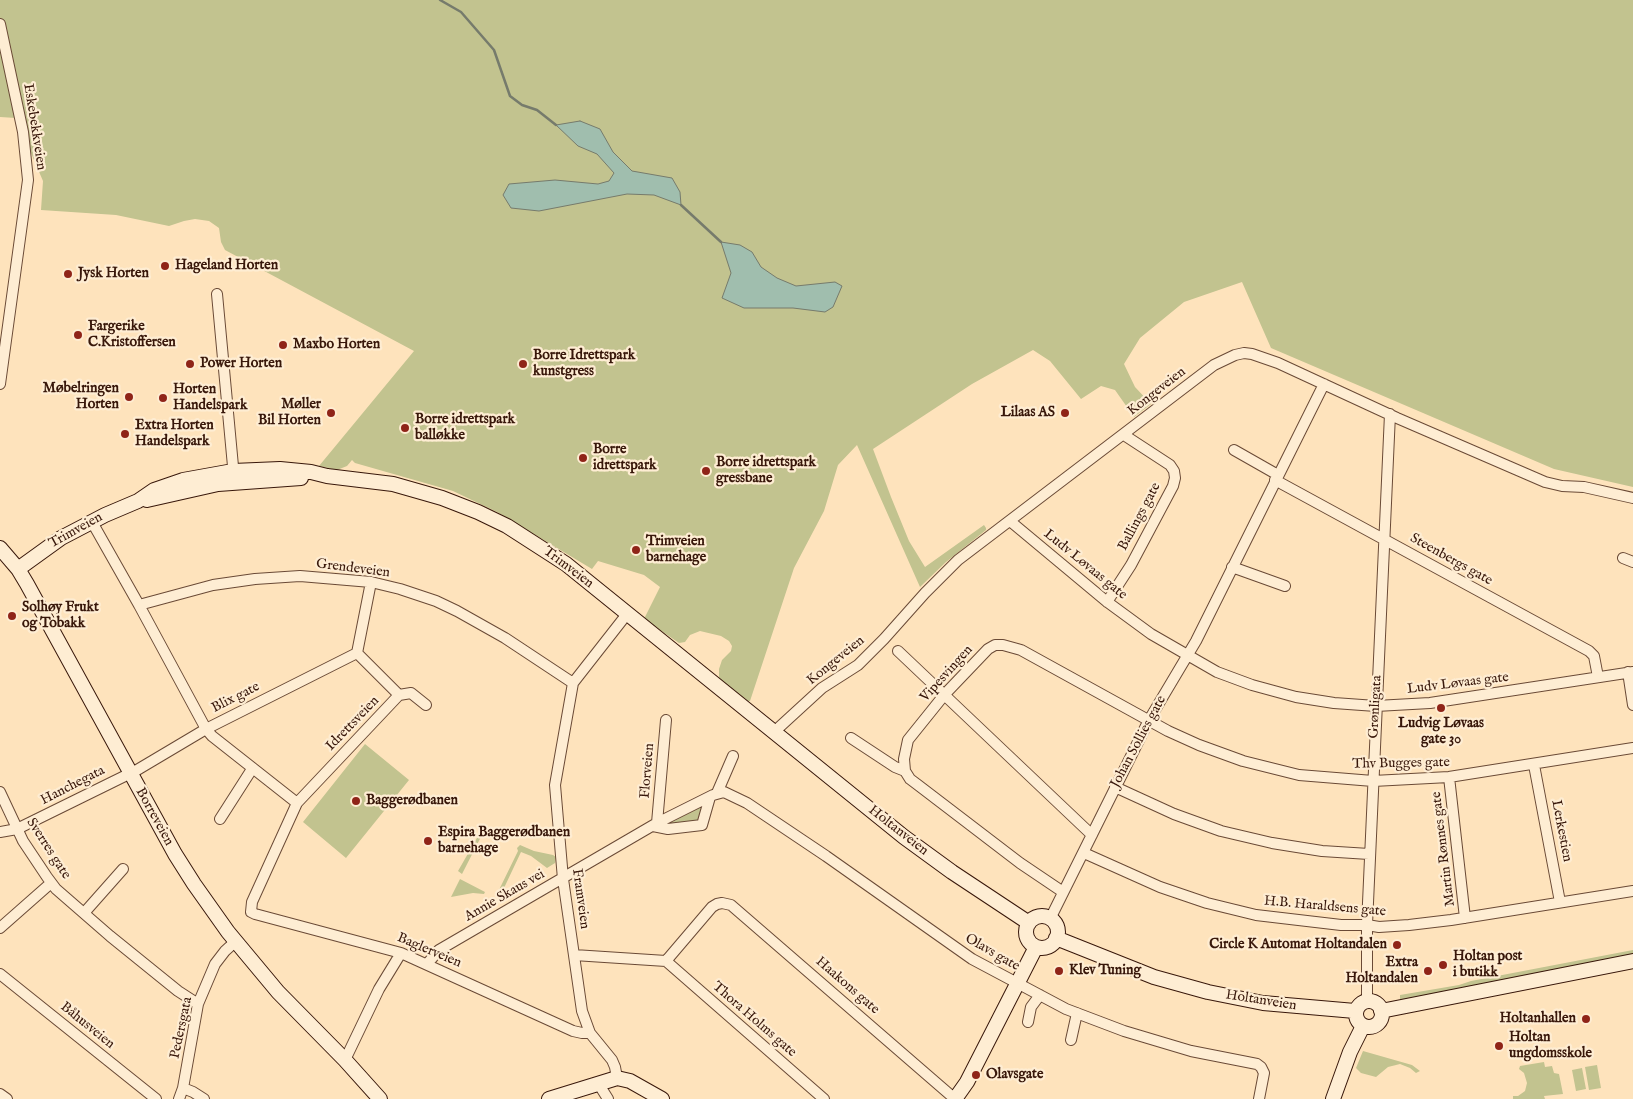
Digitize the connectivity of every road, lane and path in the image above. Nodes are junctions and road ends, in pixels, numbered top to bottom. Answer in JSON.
{"nodes":[{"id":1,"x":0,"y":24,"type":"edge"},
{"id":2,"x":217,"y":294,"type":"dead end"},
{"id":3,"x":0,"y":384,"type":"edge"},
{"id":4,"x":1324,"y":384,"type":"junction"},
{"id":5,"x":1390,"y":414,"type":"junction"},
{"id":6,"x":1124,"y":435,"type":"junction"},
{"id":7,"x":1234,"y":450,"type":"dead end"},
{"id":8,"x":234,"y":477,"type":"junction"},
{"id":9,"x":1276,"y":478,"type":"junction"},
{"id":10,"x":1633,"y":498,"type":"edge"},
{"id":11,"x":1010,"y":521,"type":"junction"},
{"id":12,"x":92,"y":522,"type":"junction"},
{"id":13,"x":1384,"y":538,"type":"junction"},
{"id":14,"x":0,"y":548,"type":"edge"},
{"id":15,"x":1232,"y":567,"type":"junction"},
{"id":16,"x":18,"y":569,"type":"junction"},
{"id":17,"x":371,"y":582,"type":"junction"},
{"id":18,"x":1284,"y":586,"type":"dead end"},
{"id":19,"x":1107,"y":602,"type":"junction"},
{"id":20,"x":138,"y":605,"type":"junction"},
{"id":21,"x":627,"y":614,"type":"junction"},
{"id":22,"x":898,"y":652,"type":"dead end"},
{"id":23,"x":357,"y":653,"type":"junction"},
{"id":24,"x":1186,"y":656,"type":"junction"},
{"id":25,"x":1630,"y":672,"type":"edge"},
{"id":26,"x":1598,"y":676,"type":"junction"},
{"id":27,"x":573,"y":683,"type":"junction"},
{"id":28,"x":945,"y":694,"type":"junction"},
{"id":29,"x":400,"y":695,"type":"junction"},
{"id":30,"x":426,"y":704,"type":"dead end"},
{"id":31,"x":1633,"y":705,"type":"edge"},
{"id":32,"x":1376,"y":706,"type":"junction"},
{"id":33,"x":666,"y":720,"type":"dead end"},
{"id":34,"x":1149,"y":720,"type":"junction"},
{"id":35,"x":206,"y":729,"type":"junction"},
{"id":36,"x":774,"y":732,"type":"junction"},
{"id":37,"x":851,"y":738,"type":"dead end"},
{"id":38,"x":1633,"y":748,"type":"edge"},
{"id":39,"x":732,"y":756,"type":"dead end"},
{"id":40,"x":1534,"y":765,"type":"junction"},
{"id":41,"x":252,"y":769,"type":"junction"},
{"id":42,"x":905,"y":771,"type":"junction"},
{"id":43,"x":130,"y":773,"type":"junction"},
{"id":44,"x":1449,"y":778,"type":"junction"},
{"id":45,"x":1373,"y":781,"type":"junction"},
{"id":46,"x":1115,"y":787,"type":"junction"},
{"id":47,"x":0,"y":792,"type":"edge"},
{"id":48,"x":714,"y":795,"type":"junction"},
{"id":49,"x":297,"y":803,"type":"junction"},
{"id":50,"x":220,"y":819,"type":"dead end"},
{"id":51,"x":655,"y":825,"type":"junction"},
{"id":52,"x":17,"y":829,"type":"junction"},
{"id":53,"x":0,"y":832,"type":"edge"},
{"id":54,"x":1092,"y":835,"type":"junction"},
{"id":55,"x":1084,"y":853,"type":"junction"},
{"id":56,"x":1370,"y":854,"type":"junction"},
{"id":57,"x":123,"y":869,"type":"dead end"},
{"id":58,"x":562,"y":879,"type":"junction"},
{"id":59,"x":51,"y":883,"type":"junction"},
{"id":60,"x":1633,"y":891,"type":"edge"},
{"id":61,"x":1063,"y":892,"type":"junction"},
{"id":62,"x":1560,"y":902,"type":"junction"},
{"id":63,"x":251,"y":912,"type":"joint"},
{"id":64,"x":84,"y":913,"type":"junction"},
{"id":65,"x":1465,"y":918,"type":"junction"},
{"id":66,"x":1050,"y":919,"type":"junction"},
{"id":67,"x":1029,"y":923,"type":"junction"},
{"id":68,"x":1366,"y":925,"type":"junction"},
{"id":69,"x":0,"y":928,"type":"edge"},
{"id":70,"x":1056,"y":938,"type":"junction"},
{"id":71,"x":236,"y":941,"type":"junction"},
{"id":72,"x":1036,"y":947,"type":"junction"},
{"id":73,"x":401,"y":952,"type":"junction"},
{"id":74,"x":574,"y":954,"type":"junction"},
{"id":75,"x":666,"y":961,"type":"junction"},
{"id":76,"x":1633,"y":961,"type":"edge"},
{"id":77,"x":427,"y":964,"type":"junction"},
{"id":78,"x":0,"y":974,"type":"edge"},
{"id":79,"x":1017,"y":983,"type":"junction"},
{"id":80,"x":1040,"y":995,"type":"junction"},
{"id":81,"x":1367,"y":1000,"type":"junction"},
{"id":82,"x":198,"y":1004,"type":"junction"},
{"id":83,"x":1356,"y":1011,"type":"junction"},
{"id":84,"x":1381,"y":1011,"type":"junction"},
{"id":85,"x":1077,"y":1014,"type":"junction"},
{"id":86,"x":1028,"y":1022,"type":"dead end"},
{"id":87,"x":1362,"y":1026,"type":"junction"},
{"id":88,"x":590,"y":1033,"type":"junction"},
{"id":89,"x":1070,"y":1040,"type":"dead end"},
{"id":90,"x":345,"y":1060,"type":"junction"},
{"id":91,"x":617,"y":1078,"type":"junction"},
{"id":92,"x":598,"y":1084,"type":"junction"},
{"id":93,"x":183,"y":1088,"type":"junction"},
{"id":94,"x":0,"y":1094,"type":"edge"},
{"id":95,"x":7,"y":1099,"type":"edge"},
{"id":96,"x":156,"y":1099,"type":"edge"},
{"id":97,"x":179,"y":1099,"type":"edge"},
{"id":98,"x":204,"y":1099,"type":"edge"},
{"id":99,"x":380,"y":1099,"type":"edge"},
{"id":100,"x":549,"y":1099,"type":"edge"},
{"id":101,"x":608,"y":1099,"type":"edge"},
{"id":102,"x":662,"y":1099,"type":"edge"},
{"id":103,"x":824,"y":1099,"type":"edge"},
{"id":104,"x":955,"y":1099,"type":"edge"},
{"id":105,"x":1259,"y":1099,"type":"edge"},
{"id":106,"x":1333,"y":1099,"type":"edge"}],
"edges":[{"from":1,"to":3,"type":"street","name":"Eskebekkveien"},
{"from":2,"to":8,"type":"street"},
{"from":4,"to":5,"type":"street","name":"Kongeveien"},
{"from":4,"to":6,"type":"street","name":"Kongeveien"},
{"from":4,"to":9,"type":"street","name":"Johan Sollies gate"},
{"from":5,"to":10,"type":"street","name":"Kongeveien"},
{"from":5,"to":13,"type":"street","name":"Grønligata"},
{"from":6,"to":11,"type":"street","name":"Kongeveien"},
{"from":6,"to":19,"type":"street","name":"Ballings gate"},
{"from":7,"to":9,"type":"street"},
{"from":8,"to":12,"type":"main road","name":"Trimveien"},
{"from":8,"to":21,"type":"main road","name":"Trimveien"},
{"from":9,"to":13,"type":"street","name":"Steenbergs gate"},
{"from":9,"to":15,"type":"street","name":"Johan Sollies gate"},
{"from":11,"to":19,"type":"street","name":"Ludv Løvaas gate"},
{"from":11,"to":36,"type":"street","name":"Kongeveien"},
{"from":12,"to":16,"type":"main road","name":"Trimveien"},
{"from":12,"to":20,"type":"street"},
{"from":13,"to":26,"type":"street","name":"Steenbergs gate"},
{"from":13,"to":32,"type":"street","name":"Grønligata"},
{"from":14,"to":16,"type":"main road","name":"Borreveien"},
{"from":15,"to":18,"type":"street"},
{"from":15,"to":24,"type":"street","name":"Johan Sollies gate"},
{"from":16,"to":43,"type":"main road","name":"Borreveien"},
{"from":17,"to":20,"type":"street","name":"Grendeveien"},
{"from":17,"to":23,"type":"street"},
{"from":17,"to":27,"type":"street","name":"Grendeveien"},
{"from":19,"to":24,"type":"street","name":"Ludv Løvaas gate"},
{"from":20,"to":35,"type":"street"},
{"from":21,"to":27,"type":"street","name":"Framveien"},
{"from":21,"to":36,"type":"main road","name":"Trimveien"},
{"from":22,"to":28,"type":"street"},
{"from":23,"to":29,"type":"street","name":"Idrettsveien"},
{"from":23,"to":35,"type":"street","name":"Blix gate"},
{"from":24,"to":32,"type":"street","name":"Ludv Løvaas gate"},
{"from":24,"to":34,"type":"street","name":"Johan Sollies gate"},
{"from":25,"to":26,"type":"street","name":"Ludv Løvaas gate"},
{"from":25,"to":31,"type":"street"},
{"from":26,"to":32,"type":"street","name":"Ludv Løvaas gate"},
{"from":27,"to":58,"type":"street","name":"Framveien"},
{"from":28,"to":34,"type":"street","name":"Vipesvingen"},
{"from":28,"to":42,"type":"street","name":"Vipesvingen"},
{"from":28,"to":54,"type":"street"},
{"from":29,"to":30,"type":"street"},
{"from":29,"to":49,"type":"street","name":"Idrettsveien"},
{"from":32,"to":45,"type":"street","name":"Grønligata"},
{"from":33,"to":51,"type":"street","name":"Florveien"},
{"from":34,"to":45,"type":"street","name":"Thv Bugges gate"},
{"from":34,"to":46,"type":"street","name":"Johan Sollies gate"},
{"from":35,"to":41,"type":"street"},
{"from":35,"to":43,"type":"street","name":"Blix gate"},
{"from":36,"to":67,"type":"main road","name":"Holtanveien"},
{"from":37,"to":42,"type":"street"},
{"from":38,"to":40,"type":"street","name":"Thv Bugges gate"},
{"from":39,"to":48,"type":"street"},
{"from":40,"to":44,"type":"street","name":"Thv Bugges gate"},
{"from":40,"to":62,"type":"street","name":"Lerkestien"},
{"from":41,"to":49,"type":"street"},
{"from":41,"to":50,"type":"street"},
{"from":42,"to":61,"type":"street"},
{"from":43,"to":52,"type":"street","name":"Hanchegata"},
{"from":43,"to":71,"type":"main road","name":"Borreveien"},
{"from":44,"to":45,"type":"street","name":"Thv Bugges gate"},
{"from":44,"to":65,"type":"street","name":"Martin Rønnes gate"},
{"from":45,"to":56,"type":"street","name":"Grønligata"},
{"from":46,"to":54,"type":"street","name":"Johan Sollies gate"},
{"from":46,"to":56,"type":"street"},
{"from":47,"to":52,"type":"street","name":"Sverres gate"},
{"from":48,"to":51,"type":"street","name":"Annie Skaus vei"},
{"from":48,"to":51,"type":"street"},
{"from":48,"to":79,"type":"street","name":"Olavs gate"},
{"from":49,"to":63,"type":"street","name":"Idrettsveien"},
{"from":51,"to":58,"type":"street","name":"Annie Skaus vei"},
{"from":52,"to":53,"type":"street","name":"Hanchegata"},
{"from":52,"to":59,"type":"street","name":"Sverres gate"},
{"from":54,"to":55,"type":"street","name":"Johan Sollies gate"},
{"from":55,"to":61,"type":"street","name":"Johan Sollies gate"},
{"from":55,"to":68,"type":"street","name":"H.B. Haraldsens gate"},
{"from":56,"to":68,"type":"street","name":"Grønligata"},
{"from":57,"to":64,"type":"street"},
{"from":58,"to":74,"type":"street","name":"Framveien"},
{"from":58,"to":77,"type":"street","name":"Annie Skaus vei"},
{"from":59,"to":64,"type":"street","name":"Sverres gate"},
{"from":59,"to":69,"type":"street"},
{"from":60,"to":62,"type":"street","name":"H.B. Haraldsens gate"},
{"from":61,"to":66,"type":"street","name":"Johan Sollies gate"},
{"from":62,"to":65,"type":"street","name":"H.B. Haraldsens gate"},
{"from":63,"to":73,"type":"street","name":"Baglerveien"},
{"from":64,"to":82,"type":"street","name":"Sverres gate"},
{"from":65,"to":68,"type":"street","name":"H.B. Haraldsens gate"},
{"from":66,"to":67,"type":"main road"},
{"from":66,"to":70,"type":"main road"},
{"from":67,"to":72,"type":"main road"},
{"from":68,"to":81,"type":"street","name":"Grønligata"},
{"from":70,"to":72,"type":"main road"},
{"from":70,"to":83,"type":"main road","name":"Holtanveien"},
{"from":71,"to":82,"type":"street","name":"Pedersgata"},
{"from":71,"to":90,"type":"main road","name":"Borreveien"},
{"from":72,"to":79,"type":"main road"},
{"from":73,"to":77,"type":"street","name":"Baglerveien"},
{"from":73,"to":90,"type":"street"},
{"from":74,"to":75,"type":"street"},
{"from":74,"to":88,"type":"street","name":"Framveien"},
{"from":75,"to":103,"type":"street","name":"Thora Holms gate"},
{"from":75,"to":104,"type":"street","name":"Haakons gate"},
{"from":76,"to":84,"type":"main road"},
{"from":77,"to":88,"type":"street","name":"Baglerveien"},
{"from":78,"to":96,"type":"street","name":"Båhusveien"},
{"from":79,"to":80,"type":"street","name":"Olavs gate"},
{"from":79,"to":104,"type":"main road"},
{"from":80,"to":85,"type":"street","name":"Olavs gate"},
{"from":80,"to":86,"type":"street"},
{"from":81,"to":83,"type":"main road"},
{"from":81,"to":84,"type":"main road"},
{"from":82,"to":93,"type":"street","name":"Pedersgata"},
{"from":83,"to":87,"type":"main road"},
{"from":84,"to":87,"type":"main road"},
{"from":85,"to":89,"type":"street"},
{"from":85,"to":105,"type":"street","name":"Olavs gate"},
{"from":87,"to":106,"type":"main road"},
{"from":88,"to":91,"type":"street","name":"Framveien"},
{"from":90,"to":99,"type":"main road","name":"Borreveien"},
{"from":91,"to":92,"type":"main road"},
{"from":91,"to":102,"type":"main road"},
{"from":92,"to":100,"type":"main road"},
{"from":92,"to":101,"type":"street"},
{"from":93,"to":97,"type":"street","name":"Pedersgata"},
{"from":93,"to":98,"type":"street"},
{"from":94,"to":95,"type":"street"}]}
